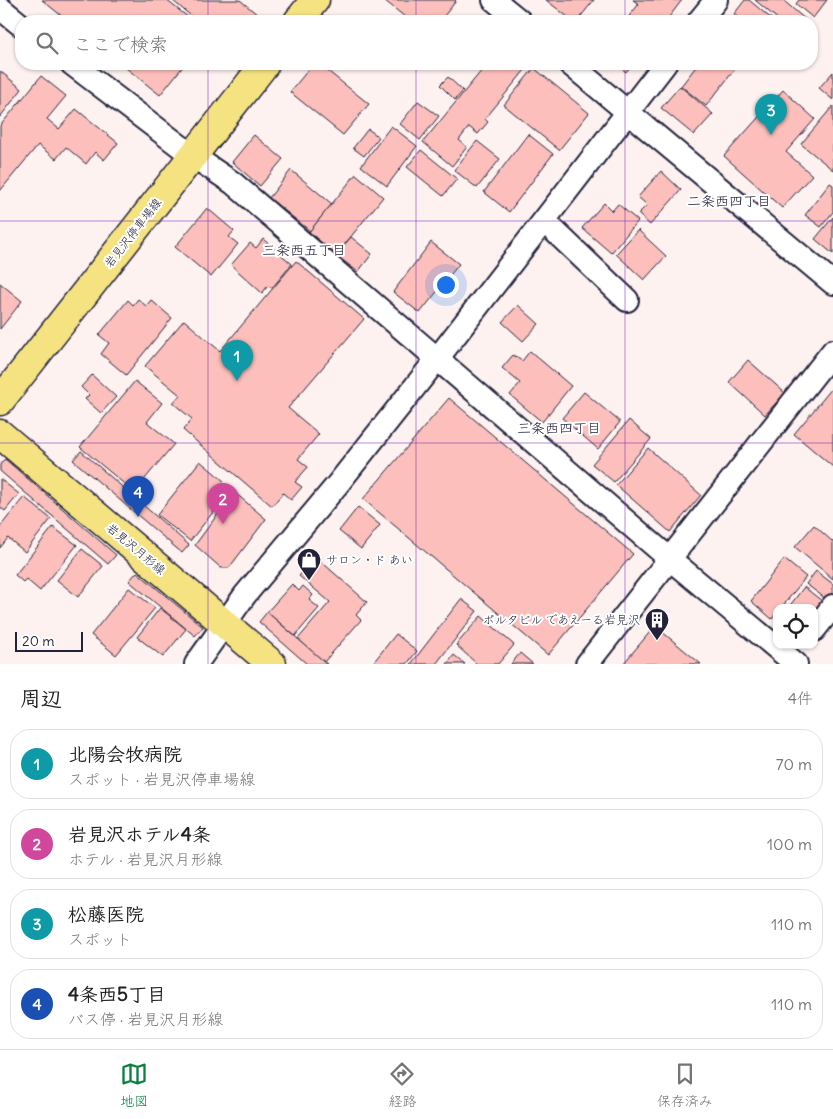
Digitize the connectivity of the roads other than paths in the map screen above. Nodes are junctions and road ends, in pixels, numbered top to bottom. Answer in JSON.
{"nodes":[{"id":1,"x":315,"y":0,"type":"edge"},
{"id":2,"x":494,"y":0,"type":"edge"},
{"id":3,"x":716,"y":0,"type":"edge"},
{"id":4,"x":0,"y":8,"type":"edge"},
{"id":5,"x":303,"y":15,"type":"edge"},
{"id":6,"x":513,"y":15,"type":"edge"},
{"id":7,"x":704,"y":15,"type":"edge"},
{"id":8,"x":15,"y":19,"type":"edge"},
{"id":9,"x":80,"y":70,"type":"edge"},
{"id":10,"x":260,"y":70,"type":"edge"},
{"id":11,"x":577,"y":70,"type":"edge"},
{"id":12,"x":660,"y":70,"type":"edge"},
{"id":13,"x":628,"y":112,"type":"junction"},
{"id":14,"x":193,"y":156,"type":"junction"},
{"id":15,"x":544,"y":221,"type":"junction"},
{"id":16,"x":833,"y":283,"type":"edge"},
{"id":17,"x":627,"y":300,"type":"dead end"},
{"id":18,"x":833,"y":351,"type":"edge"},
{"id":19,"x":437,"y":359,"type":"junction"},
{"id":20,"x":0,"y":401,"type":"edge"},
{"id":21,"x":0,"y":434,"type":"edge"},
{"id":22,"x":671,"y":560,"type":"junction"},
{"id":23,"x":833,"y":606,"type":"edge"},
{"id":24,"x":225,"y":625,"type":"junction"},
{"id":25,"x":818,"y":625,"type":"edge"},
{"id":26,"x":796,"y":656,"type":"edge"},
{"id":27,"x":196,"y":664,"type":"edge"},
{"id":28,"x":272,"y":664,"type":"edge"},
{"id":29,"x":587,"y":664,"type":"edge"}],
"edges":[{"from":1,"to":5,"type":"main road"},
{"from":2,"to":6,"type":"street"},
{"from":3,"to":7,"type":"street"},
{"from":4,"to":8,"type":"street"},
{"from":9,"to":14,"type":"street"},
{"from":10,"to":14,"type":"main road","name":"岩見沢停車場線"},
{"from":11,"to":13,"type":"street"},
{"from":12,"to":13,"type":"street"},
{"from":13,"to":15,"type":"street"},
{"from":13,"to":16,"type":"street"},
{"from":14,"to":19,"type":"street"},
{"from":14,"to":20,"type":"main road","name":"岩見沢停車場線"},
{"from":15,"to":17,"type":"street"},
{"from":15,"to":19,"type":"street"},
{"from":18,"to":22,"type":"street"},
{"from":19,"to":22,"type":"street"},
{"from":19,"to":24,"type":"street"},
{"from":21,"to":24,"type":"main road","name":"岩見沢月形線"},
{"from":22,"to":26,"type":"street"},
{"from":22,"to":29,"type":"street"},
{"from":23,"to":25,"type":"street"},
{"from":24,"to":27,"type":"street"},
{"from":24,"to":28,"type":"main road","name":"岩見沢月形線"}]}
